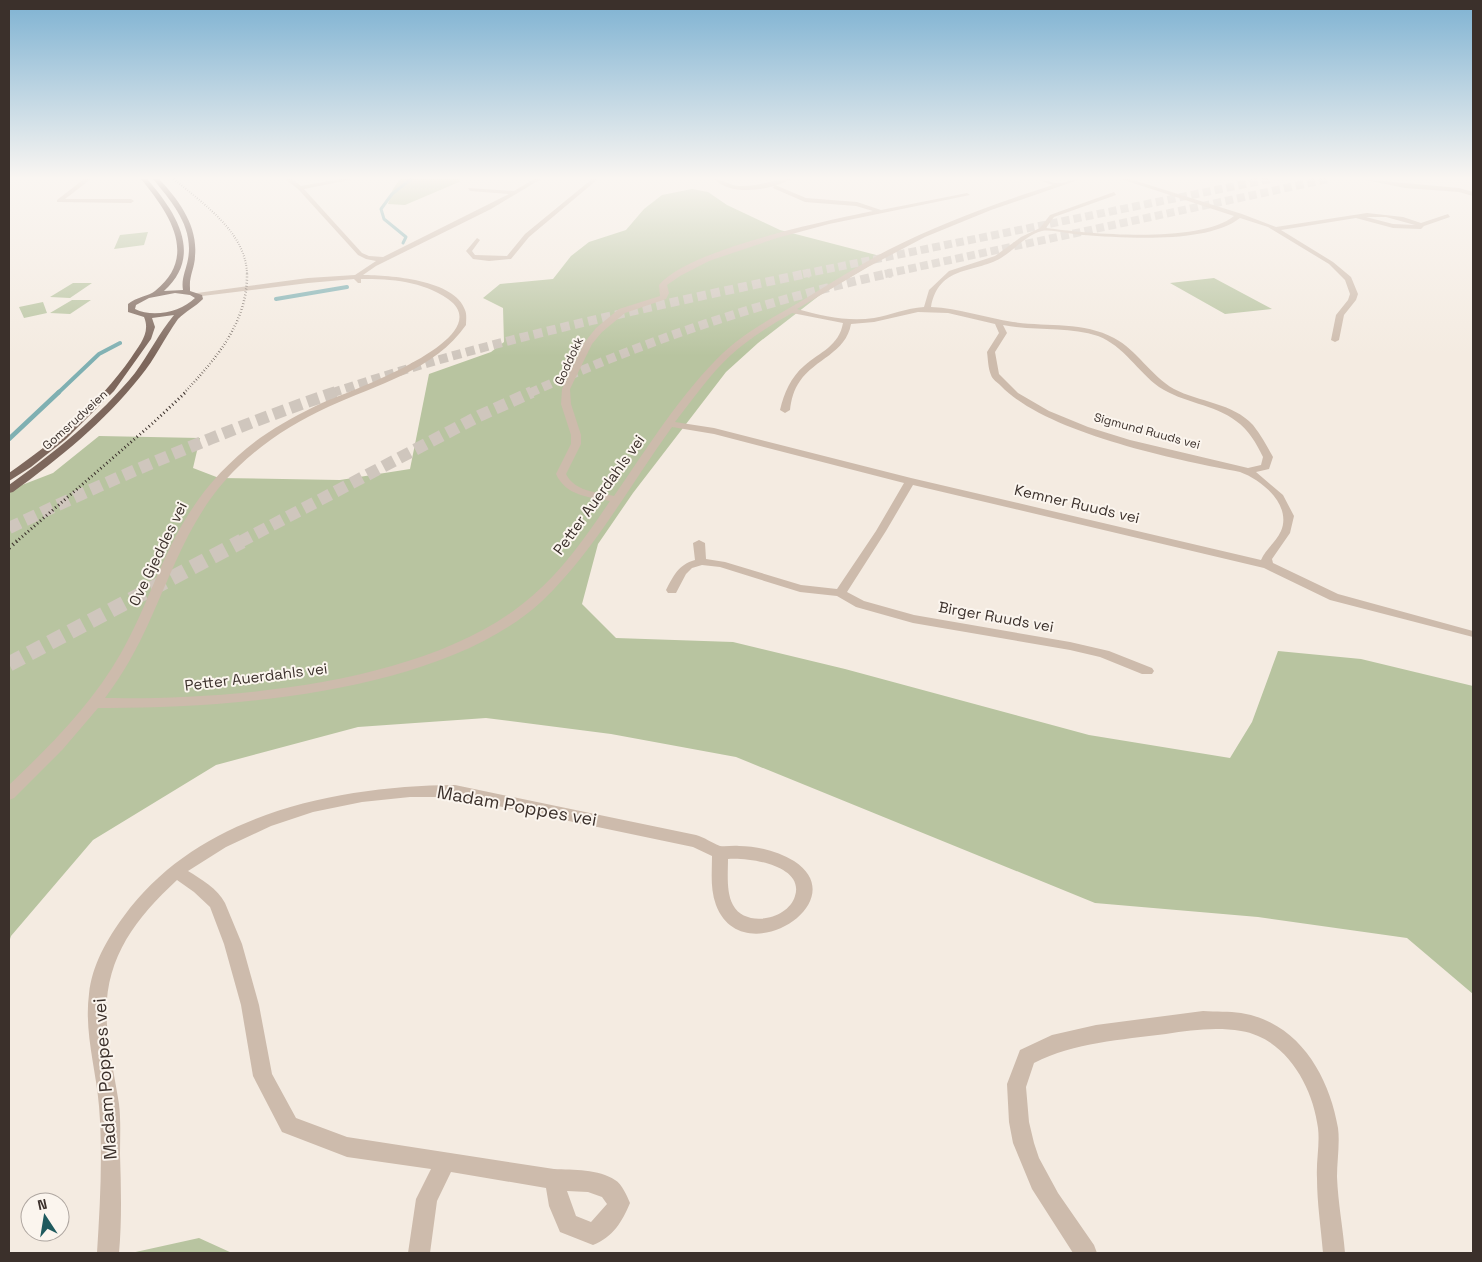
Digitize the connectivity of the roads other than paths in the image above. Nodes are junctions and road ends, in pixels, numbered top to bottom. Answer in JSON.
{"nodes":[{"id":1,"x":180,"y":238,"type":"edge"},
{"id":2,"x":191,"y":238,"type":"edge"},
{"id":3,"x":344,"y":238,"type":"edge"},
{"id":4,"x":427,"y":238,"type":"edge"},
{"id":5,"x":526,"y":238,"type":"edge"},
{"id":6,"x":771,"y":238,"type":"edge"},
{"id":7,"x":920,"y":238,"type":"edge"},
{"id":8,"x":1023,"y":238,"type":"edge"},
{"id":9,"x":1290,"y":238,"type":"edge"},
{"id":10,"x":477,"y":240,"type":"dead end"},
{"id":11,"x":384,"y":260,"type":"junction"},
{"id":12,"x":369,"y":277,"type":"junction"},
{"id":13,"x":358,"y":279,"type":"junction"},
{"id":14,"x":433,"y":289,"type":"junction"},
{"id":15,"x":187,"y":292,"type":"junction"},
{"id":16,"x":155,"y":294,"type":"junction"},
{"id":17,"x":197,"y":298,"type":"junction"},
{"id":18,"x":927,"y":309,"type":"junction"},
{"id":19,"x":182,"y":310,"type":"junction"},
{"id":20,"x":792,"y":310,"type":"junction"},
{"id":21,"x":147,"y":315,"type":"junction"},
{"id":22,"x":846,"y":322,"type":"junction"},
{"id":23,"x":998,"y":322,"type":"junction"},
{"id":24,"x":1335,"y":340,"type":"dead end"},
{"id":25,"x":785,"y":410,"type":"dead end"},
{"id":26,"x":669,"y":424,"type":"junction"},
{"id":27,"x":1248,"y":471,"type":"junction"},
{"id":28,"x":9,"y":478,"type":"edge"},
{"id":29,"x":910,"y":481,"type":"junction"},
{"id":30,"x":9,"y":490,"type":"edge"},
{"id":31,"x":616,"y":498,"type":"junction"},
{"id":32,"x":699,"y":543,"type":"dead end"},
{"id":33,"x":701,"y":562,"type":"junction"},
{"id":34,"x":1268,"y":565,"type":"junction"},
{"id":35,"x":672,"y":590,"type":"dead end"},
{"id":36,"x":840,"y":593,"type":"junction"},
{"id":37,"x":1471,"y":634,"type":"dead end"},
{"id":38,"x":1147,"y":671,"type":"dead end"},
{"id":39,"x":95,"y":703,"type":"junction"},
{"id":40,"x":9,"y":794,"type":"edge"},
{"id":41,"x":720,"y":852,"type":"junction"},
{"id":42,"x":176,"y":871,"type":"junction"},
{"id":43,"x":446,"y":1160,"type":"junction"},
{"id":44,"x":554,"y":1179,"type":"dead end"},
{"id":45,"x":108,"y":1253,"type":"edge"},
{"id":46,"x":419,"y":1253,"type":"edge"},
{"id":47,"x":1086,"y":1253,"type":"edge"},
{"id":48,"x":1334,"y":1253,"type":"edge"}],
"edges":[{"from":1,"to":16,"type":"main road"},
{"from":2,"to":15,"type":"main road"},
{"from":3,"to":11,"type":"street"},
{"from":4,"to":11,"type":"street"},
{"from":5,"to":10,"type":"street"},
{"from":6,"to":31,"type":"street","name":"Goddokk"},
{"from":7,"to":20,"type":"street","name":"Petter Auerdahls vei"},
{"from":8,"to":18,"type":"street"},
{"from":9,"to":24,"type":"street"},
{"from":11,"to":12,"type":"street"},
{"from":11,"to":13,"type":"street"},
{"from":12,"to":13,"type":"street","name":"Ove Gjeddes vei"},
{"from":12,"to":14,"type":"street","name":"Ove Gjeddes vei"},
{"from":13,"to":14,"type":"street","name":"Ove Gjeddes vei"},
{"from":13,"to":17,"type":"street","name":"Ove Gjeddes vei"},
{"from":14,"to":39,"type":"street","name":"Ove Gjeddes vei"},
{"from":15,"to":16,"type":"main road"},
{"from":15,"to":17,"type":"main road"},
{"from":16,"to":21,"type":"main road"},
{"from":17,"to":19,"type":"main road"},
{"from":18,"to":22,"type":"street"},
{"from":18,"to":23,"type":"street"},
{"from":19,"to":21,"type":"main road"},
{"from":19,"to":30,"type":"main road","name":"Gomsrudveien"},
{"from":20,"to":22,"type":"street"},
{"from":20,"to":26,"type":"street","name":"Petter Auerdahls vei"},
{"from":21,"to":28,"type":"main road","name":"Gomsrudveien"},
{"from":22,"to":25,"type":"street"},
{"from":23,"to":27,"type":"street","name":"Sigmund Ruuds vei"},
{"from":23,"to":27,"type":"street"},
{"from":26,"to":29,"type":"street","name":"Kemner Ruuds vei"},
{"from":26,"to":31,"type":"street","name":"Petter Auerdahls vei"},
{"from":27,"to":34,"type":"street","name":"Sigmund Ruuds vei"},
{"from":29,"to":34,"type":"street","name":"Kemner Ruuds vei"},
{"from":29,"to":36,"type":"street"},
{"from":31,"to":39,"type":"street","name":"Petter Auerdahls vei"},
{"from":32,"to":33,"type":"street"},
{"from":33,"to":35,"type":"street"},
{"from":33,"to":36,"type":"street","name":"Birger Ruuds vei"},
{"from":34,"to":37,"type":"street","name":"Kemner Ruuds vei"},
{"from":36,"to":38,"type":"street","name":"Birger Ruuds vei"},
{"from":39,"to":40,"type":"street","name":"Ove Gjeddes vei"},
{"from":41,"to":41,"type":"street","name":"Madam Poppes vei"},
{"from":41,"to":42,"type":"street","name":"Madam Poppes vei"},
{"from":42,"to":43,"type":"street"},
{"from":42,"to":45,"type":"street","name":"Madam Poppes vei"},
{"from":43,"to":44,"type":"street"},
{"from":43,"to":46,"type":"street"},
{"from":47,"to":48,"type":"street"}]}
